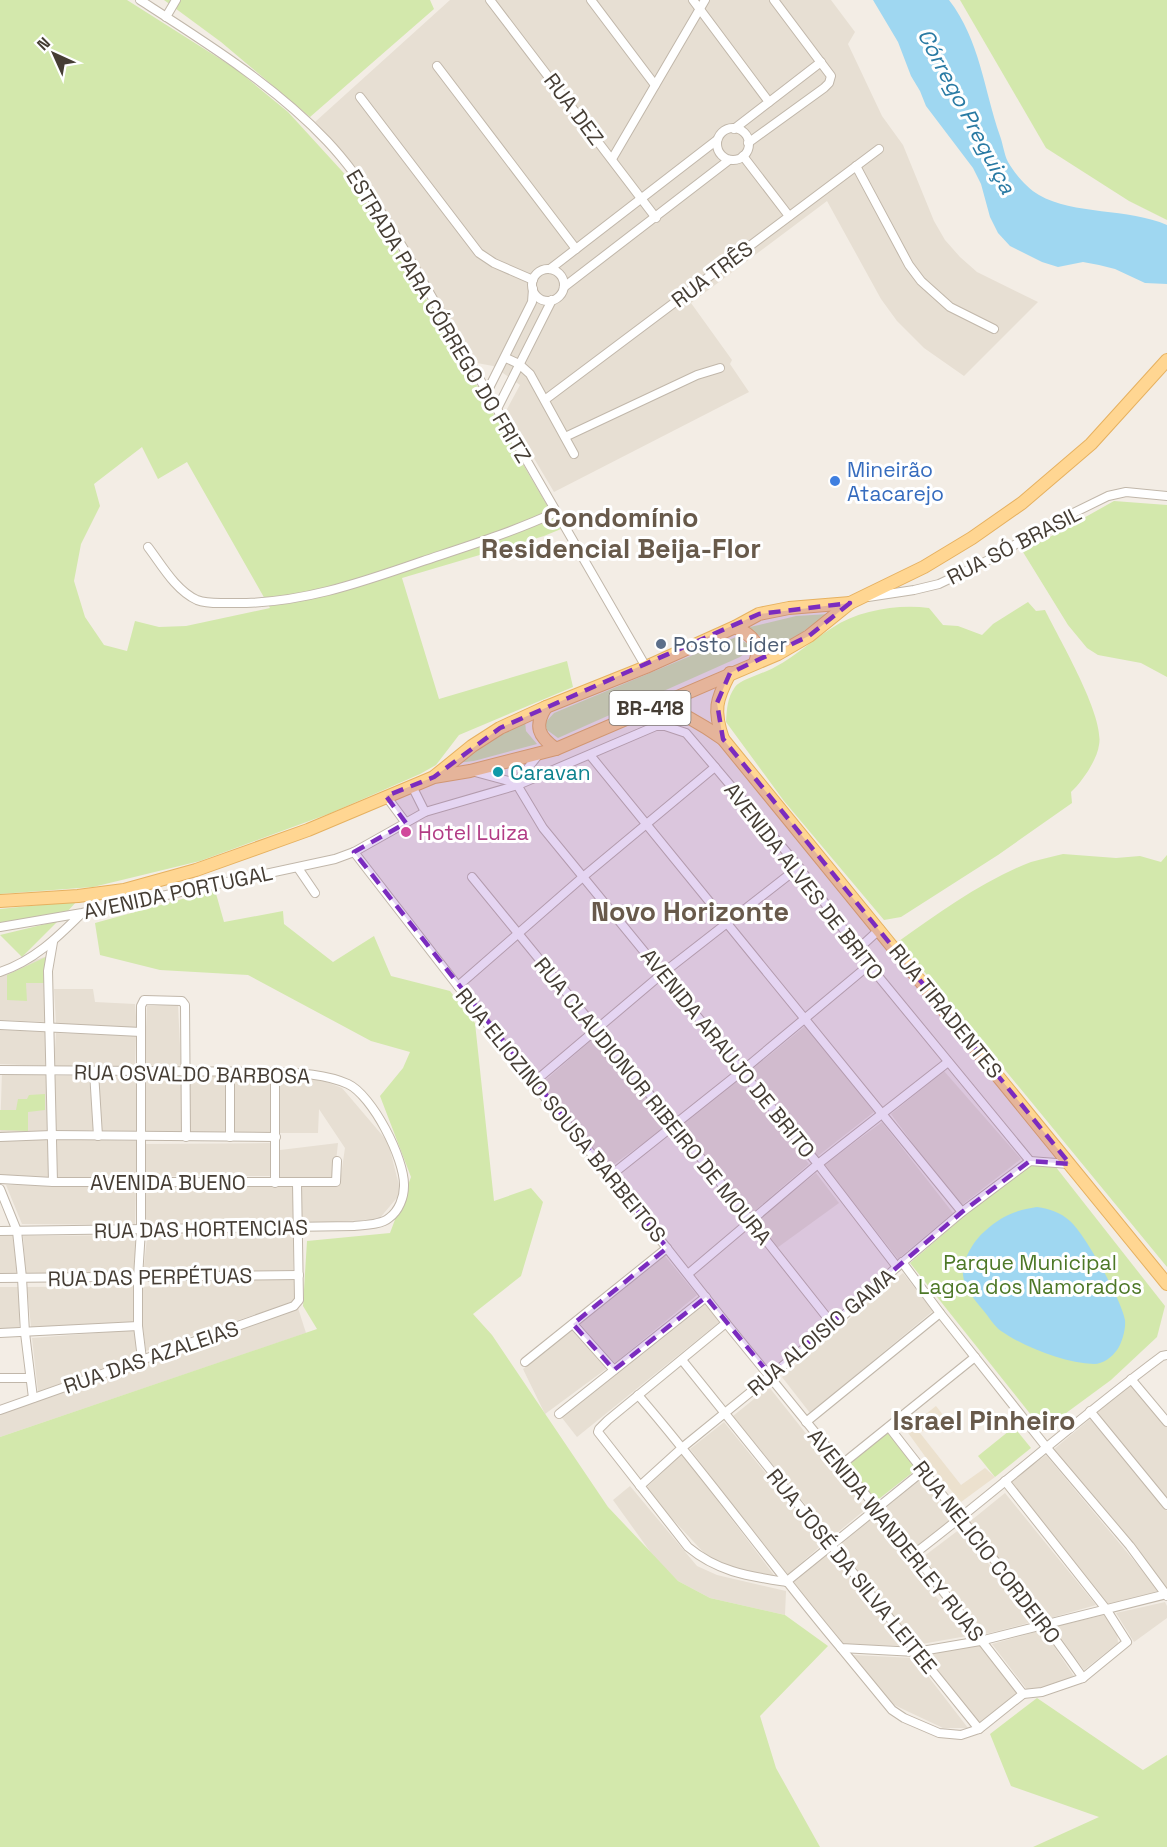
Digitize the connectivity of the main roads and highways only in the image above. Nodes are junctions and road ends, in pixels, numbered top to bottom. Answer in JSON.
{"nodes":[{"id":1,"x":1167,"y":360,"type":"edge"},
{"id":2,"x":855,"y":600,"type":"junction"},
{"id":3,"x":735,"y":627,"type":"junction"},
{"id":4,"x":755,"y":663,"type":"junction"},
{"id":5,"x":730,"y":673,"type":"junction"},
{"id":6,"x":659,"y":704,"type":"junction"},
{"id":7,"x":546,"y":707,"type":"junction"},
{"id":8,"x":723,"y":739,"type":"junction"},
{"id":9,"x":556,"y":749,"type":"junction"},
{"id":10,"x":434,"y":777,"type":"junction"},
{"id":11,"x":0,"y":902,"type":"edge"},
{"id":12,"x":1167,"y":1284,"type":"edge"}],
"edges":[{"from":1,"to":2,"type":"main road","number":"BR-418"},
{"from":2,"to":3,"type":"main road","number":"BR-418"},
{"from":2,"to":4,"type":"main road","number":"BR-418"},
{"from":3,"to":4,"type":"main road"},
{"from":3,"to":7,"type":"main road","number":"BR-418"},
{"from":4,"to":5,"type":"main road","number":"BR-418"},
{"from":5,"to":6,"type":"main road","number":"BR-418"},
{"from":5,"to":8,"type":"main road","name":"RUA TIRADENTES"},
{"from":6,"to":8,"type":"main road","name":"RUA TIRADENTES"},
{"from":6,"to":9,"type":"main road","number":"BR-418"},
{"from":7,"to":9,"type":"main road"},
{"from":7,"to":10,"type":"main road","number":"BR-418"},
{"from":8,"to":12,"type":"main road","name":"RUA TIRADENTES"},
{"from":9,"to":10,"type":"main road","number":"BR-418"},
{"from":10,"to":11,"type":"main road","number":"BR-418"}]}
